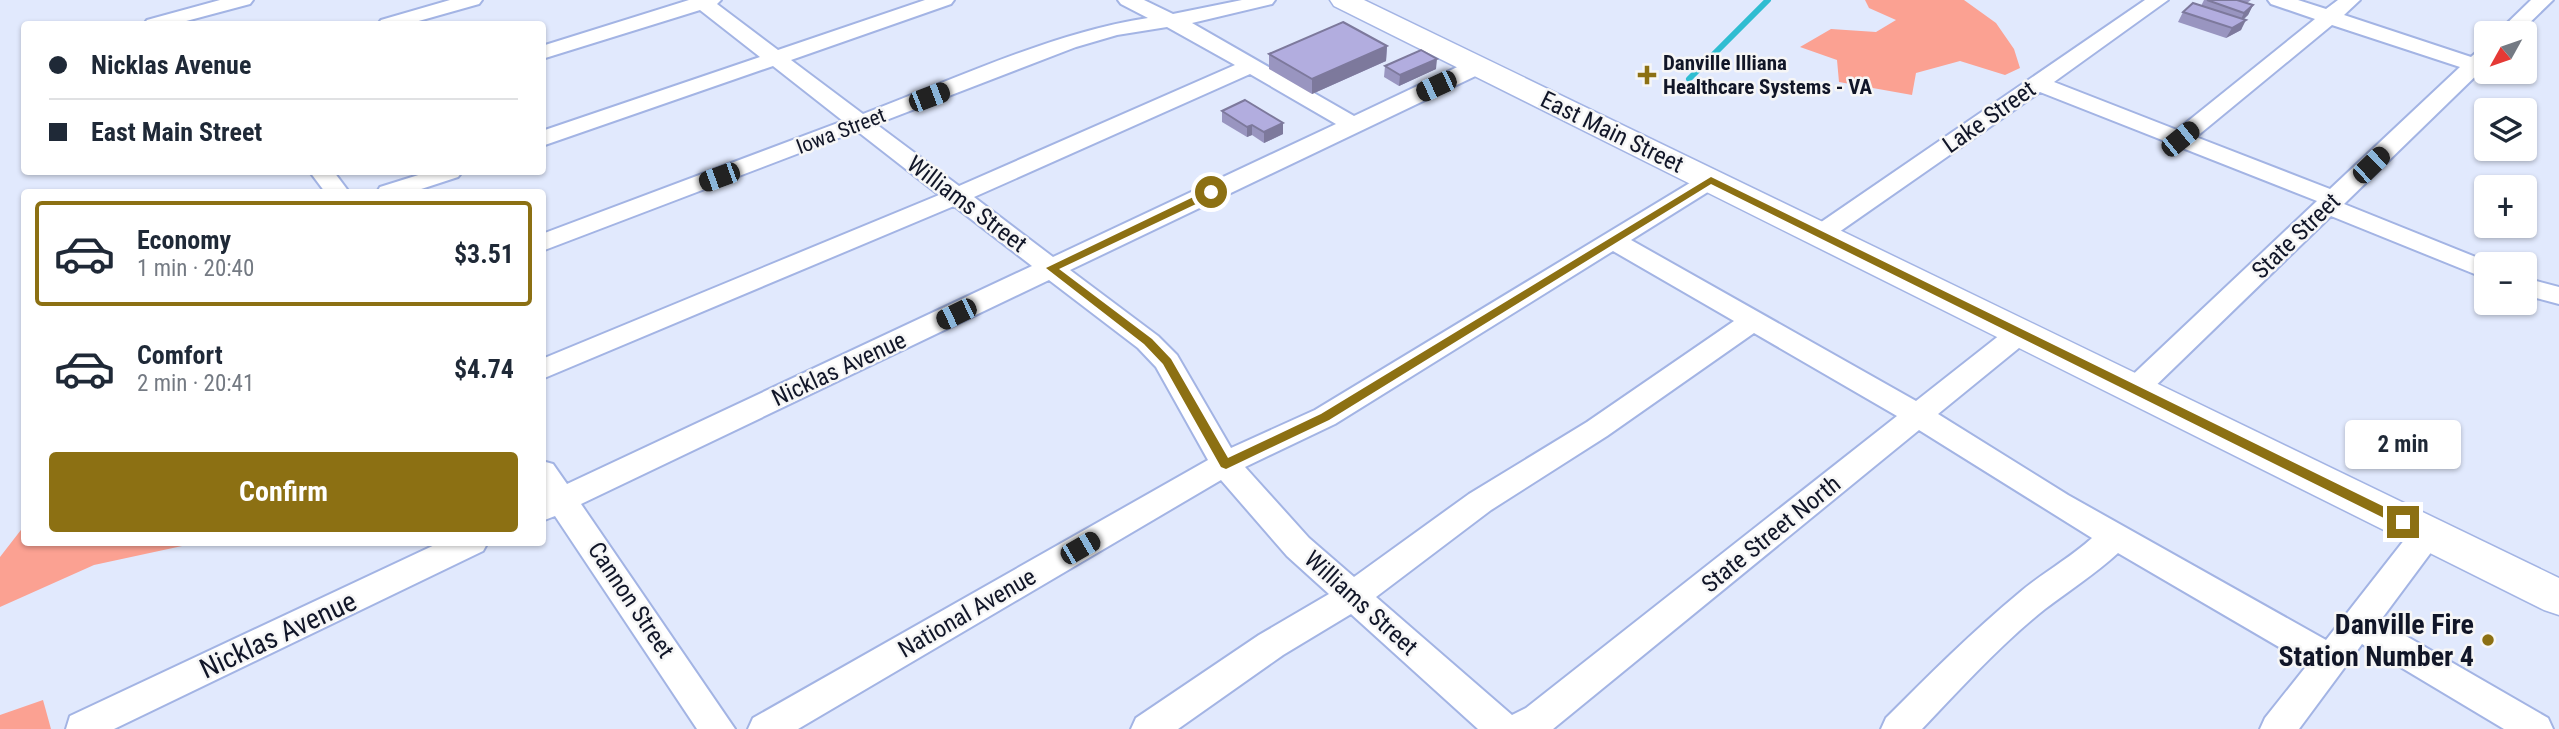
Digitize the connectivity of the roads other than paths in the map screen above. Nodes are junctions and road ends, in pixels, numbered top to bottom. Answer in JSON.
{"nodes":[{"id":1,"x":243,"y":0,"type":"edge"},
{"id":2,"x":472,"y":0,"type":"edge"},
{"id":3,"x":944,"y":0,"type":"edge"},
{"id":4,"x":1128,"y":0,"type":"edge"},
{"id":5,"x":1265,"y":0,"type":"edge"},
{"id":6,"x":1343,"y":0,"type":"edge"},
{"id":7,"x":2158,"y":0,"type":"edge"},
{"id":8,"x":2278,"y":0,"type":"edge"},
{"id":9,"x":2350,"y":0,"type":"edge"},
{"id":10,"x":2543,"y":0,"type":"edge"},
{"id":11,"x":704,"y":1,"type":"edge"},
{"id":12,"x":205,"y":12,"type":"edge"},
{"id":13,"x":2329,"y":17,"type":"junction"},
{"id":14,"x":1167,"y":20,"type":"junction"},
{"id":15,"x":167,"y":21,"type":"edge"},
{"id":16,"x":398,"y":21,"type":"edge"},
{"id":17,"x":2520,"y":21,"type":"edge"},
{"id":18,"x":546,"y":52,"type":"edge"},
{"id":19,"x":2474,"y":57,"type":"edge"},
{"id":20,"x":776,"y":58,"type":"junction"},
{"id":21,"x":2474,"y":65,"type":"edge"},
{"id":22,"x":1251,"y":66,"type":"junction"},
{"id":23,"x":1478,"y":66,"type":"junction"},
{"id":24,"x":2037,"y":83,"type":"junction"},
{"id":25,"x":862,"y":124,"type":"junction"},
{"id":26,"x":1353,"y":125,"type":"junction"},
{"id":27,"x":546,"y":138,"type":"edge"},
{"id":28,"x":2180,"y":139,"type":"junction"},
{"id":29,"x":323,"y":175,"type":"edge"},
{"id":30,"x":441,"y":175,"type":"edge"},
{"id":31,"x":1711,"y":180,"type":"junction"},
{"id":32,"x":335,"y":189,"type":"edge"},
{"id":33,"x":398,"y":189,"type":"edge"},
{"id":34,"x":957,"y":196,"type":"junction"},
{"id":35,"x":2332,"y":203,"type":"junction"},
{"id":36,"x":1820,"y":234,"type":"junction"},
{"id":37,"x":1614,"y":241,"type":"junction"},
{"id":38,"x":546,"y":242,"type":"edge"},
{"id":39,"x":2474,"y":265,"type":"edge"},
{"id":40,"x":1051,"y":268,"type":"junction"},
{"id":41,"x":1754,"y":320,"type":"junction"},
{"id":42,"x":2020,"y":333,"type":"junction"},
{"id":43,"x":546,"y":368,"type":"edge"},
{"id":44,"x":2135,"y":389,"type":"junction"},
{"id":45,"x":1919,"y":416,"type":"junction"},
{"id":46,"x":1226,"y":464,"type":"junction"},
{"id":47,"x":546,"y":484,"type":"edge"},
{"id":48,"x":553,"y":504,"type":"edge"},
{"id":49,"x":2427,"y":534,"type":"junction"},
{"id":50,"x":2115,"y":536,"type":"junction"},
{"id":51,"x":464,"y":546,"type":"edge"},
{"id":52,"x":1353,"y":596,"type":"junction"},
{"id":53,"x":2559,"y":598,"type":"edge"},
{"id":54,"x":2358,"y":625,"type":"junction"},
{"id":55,"x":2331,"y":660,"type":"junction"},
{"id":56,"x":83,"y":727,"type":"edge"},
{"id":57,"x":718,"y":729,"type":"edge"},
{"id":58,"x":766,"y":729,"type":"edge"},
{"id":59,"x":1149,"y":729,"type":"edge"},
{"id":60,"x":1503,"y":729,"type":"edge"},
{"id":61,"x":1518,"y":729,"type":"edge"},
{"id":62,"x":1899,"y":729,"type":"edge"},
{"id":63,"x":2278,"y":729,"type":"edge"},
{"id":64,"x":2535,"y":729,"type":"edge"}],
"edges":[{"from":1,"to":12,"type":"street"},
{"from":2,"to":16,"type":"street"},
{"from":3,"to":20,"type":"street"},
{"from":4,"to":14,"type":"street"},
{"from":5,"to":14,"type":"street","name":"Iowa Street"},
{"from":6,"to":23,"type":"main road","name":"East Main Street"},
{"from":7,"to":24,"type":"street","name":"Lake Street"},
{"from":8,"to":13,"type":"street"},
{"from":9,"to":13,"type":"street"},
{"from":10,"to":17,"type":"street"},
{"from":11,"to":18,"type":"street"},
{"from":11,"to":20,"type":"street","name":"Williams Street"},
{"from":12,"to":15,"type":"street"},
{"from":13,"to":19,"type":"street"},
{"from":13,"to":28,"type":"street"},
{"from":14,"to":22,"type":"street"},
{"from":14,"to":25,"type":"street","name":"Iowa Street"},
{"from":20,"to":25,"type":"street","name":"Williams Street"},
{"from":20,"to":27,"type":"street"},
{"from":21,"to":35,"type":"street","name":"State Street"},
{"from":22,"to":26,"type":"street"},
{"from":22,"to":34,"type":"street"},
{"from":23,"to":26,"type":"street","name":"Nicklas Avenue"},
{"from":23,"to":31,"type":"main road","name":"East Main Street"},
{"from":24,"to":28,"type":"street"},
{"from":24,"to":36,"type":"street","name":"Lake Street"},
{"from":25,"to":34,"type":"street","name":"Williams Street"},
{"from":25,"to":38,"type":"street","name":"Iowa Street"},
{"from":26,"to":40,"type":"street","name":"Nicklas Avenue"},
{"from":28,"to":35,"type":"street"},
{"from":29,"to":32,"type":"street"},
{"from":30,"to":33,"type":"street"},
{"from":31,"to":36,"type":"main road","name":"East Main Street"},
{"from":31,"to":37,"type":"street","name":"National Avenue"},
{"from":34,"to":40,"type":"street","name":"Williams Street"},
{"from":34,"to":43,"type":"street"},
{"from":35,"to":39,"type":"street"},
{"from":35,"to":44,"type":"street","name":"State Street"},
{"from":36,"to":42,"type":"main road","name":"East Main Street"},
{"from":37,"to":41,"type":"street"},
{"from":37,"to":46,"type":"street","name":"National Avenue"},
{"from":40,"to":46,"type":"street","name":"Williams Street"},
{"from":40,"to":48,"type":"street","name":"Nicklas Avenue"},
{"from":41,"to":45,"type":"street"},
{"from":41,"to":52,"type":"street"},
{"from":42,"to":44,"type":"main road","name":"East Main Street"},
{"from":42,"to":45,"type":"street","name":"State Street North"},
{"from":44,"to":49,"type":"main road","name":"East Main Street"},
{"from":45,"to":50,"type":"street"},
{"from":45,"to":61,"type":"street","name":"State Street North"},
{"from":46,"to":52,"type":"street","name":"Williams Street"},
{"from":46,"to":58,"type":"street","name":"National Avenue"},
{"from":47,"to":48,"type":"street","name":"Cannon Street"},
{"from":48,"to":57,"type":"street","name":"Cannon Street"},
{"from":49,"to":53,"type":"main road","name":"East Main Street"},
{"from":49,"to":54,"type":"street"},
{"from":50,"to":55,"type":"street"},
{"from":50,"to":62,"type":"street"},
{"from":51,"to":56,"type":"street","name":"Nicklas Avenue"},
{"from":52,"to":59,"type":"street"},
{"from":52,"to":60,"type":"street","name":"Williams Street"},
{"from":54,"to":55,"type":"street"},
{"from":54,"to":64,"type":"street"},
{"from":55,"to":63,"type":"street"}]}
